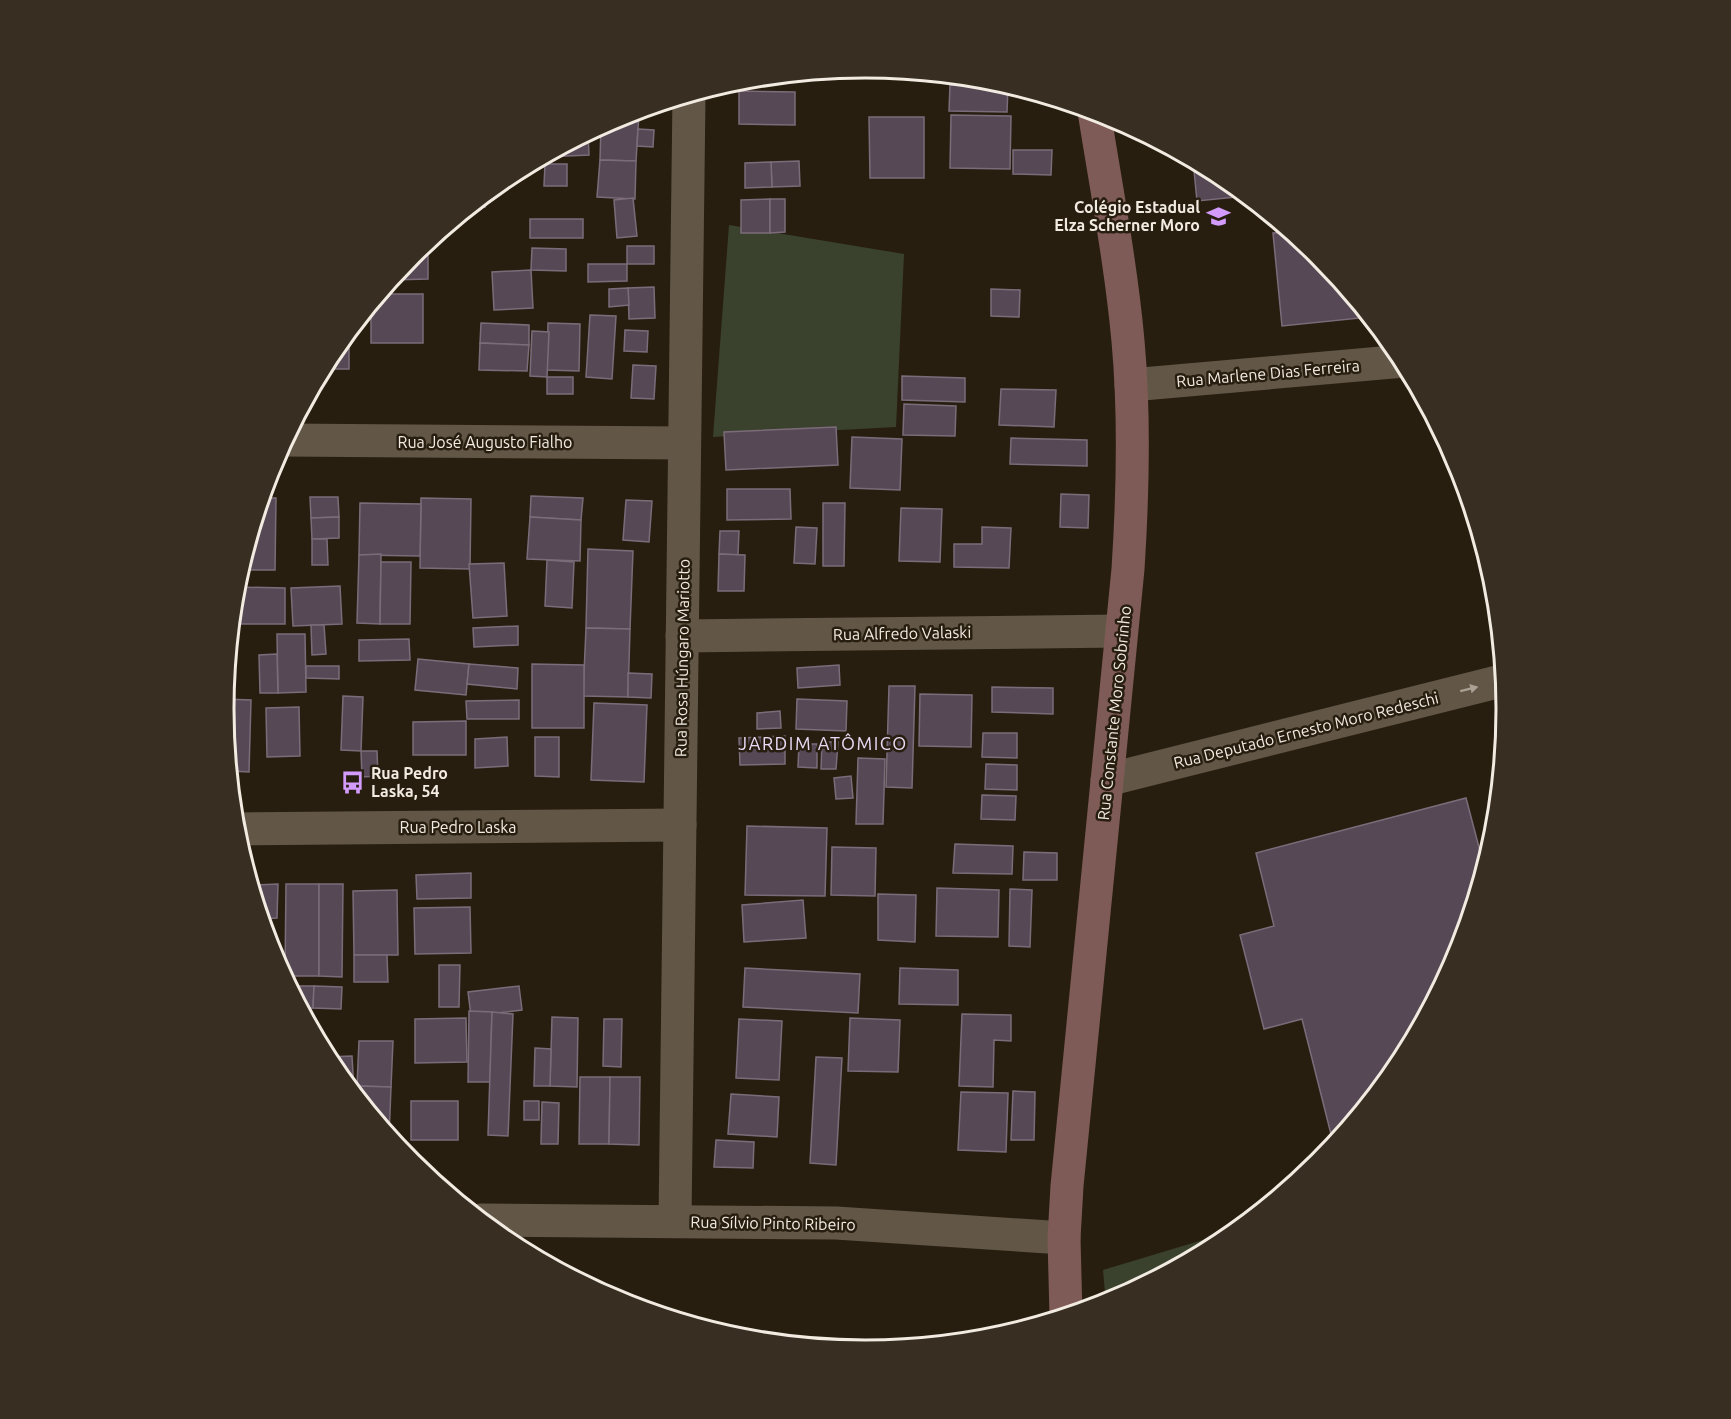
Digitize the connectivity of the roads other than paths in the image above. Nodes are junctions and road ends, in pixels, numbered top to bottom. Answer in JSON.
{"nodes":[{"id":1,"x":689,"y":104,"type":"edge"},
{"id":2,"x":1096,"y":122,"type":"edge"},
{"id":3,"x":1393,"y":362,"type":"edge"},
{"id":4,"x":1131,"y":385,"type":"junction"},
{"id":5,"x":294,"y":440,"type":"edge"},
{"id":6,"x":684,"y":443,"type":"junction"},
{"id":7,"x":1121,"y":631,"type":"junction"},
{"id":8,"x":682,"y":636,"type":"junction"},
{"id":9,"x":1496,"y":682,"type":"edge"},
{"id":10,"x":1107,"y":780,"type":"junction"},
{"id":11,"x":680,"y":825,"type":"junction"},
{"id":12,"x":245,"y":829,"type":"edge"},
{"id":13,"x":494,"y":1220,"type":"edge"},
{"id":14,"x":675,"y":1221,"type":"junction"},
{"id":15,"x":1064,"y":1238,"type":"junction"},
{"id":16,"x":1066,"y":1308,"type":"edge"}],
"edges":[{"from":1,"to":6,"type":"street","name":"Rua Rosa Húngaro Mariotto"},
{"from":2,"to":4,"type":"main road","name":"Rua Constante Moro Sobrinho"},
{"from":3,"to":4,"type":"street","name":"Rua Marlene Dias Ferreira"},
{"from":4,"to":7,"type":"main road","name":"Rua Constante Moro Sobrinho"},
{"from":5,"to":6,"type":"street","name":"Rua José Augusto Fialho"},
{"from":6,"to":8,"type":"street","name":"Rua Rosa Húngaro Mariotto"},
{"from":7,"to":8,"type":"street","name":"Rua Alfredo Valaski"},
{"from":7,"to":10,"type":"main road","name":"Rua Constante Moro Sobrinho"},
{"from":8,"to":11,"type":"street","name":"Rua Rosa Húngaro Mariotto"},
{"from":10,"to":9,"type":"street","name":"Rua Deputado Ernesto Moro Redeschi","one_way":true},
{"from":10,"to":15,"type":"main road","name":"Rua Constante Moro Sobrinho"},
{"from":11,"to":12,"type":"street","name":"Rua Pedro Laska"},
{"from":11,"to":14,"type":"street","name":"Rua Rosa Húngaro Mariotto"},
{"from":13,"to":14,"type":"street","name":"Rua Sílvio Pinto Ribeiro"},
{"from":14,"to":15,"type":"street","name":"Rua Sílvio Pinto Ribeiro"},
{"from":15,"to":16,"type":"main road","name":"Rua Constante Moro Sobrinho"}]}
